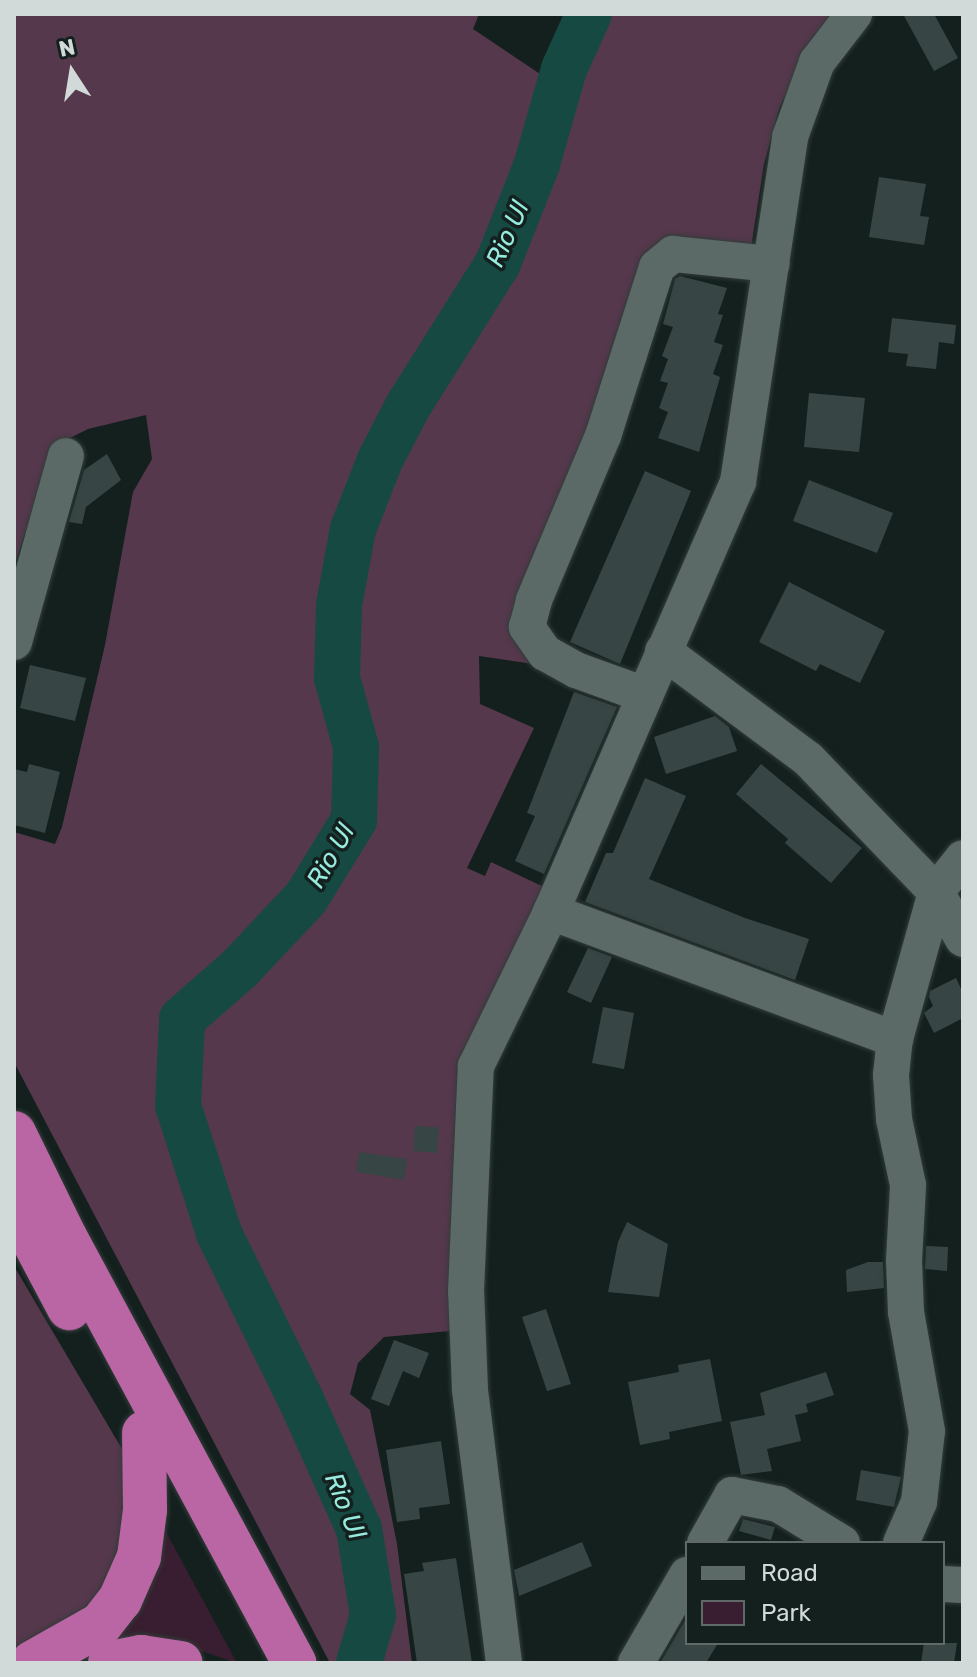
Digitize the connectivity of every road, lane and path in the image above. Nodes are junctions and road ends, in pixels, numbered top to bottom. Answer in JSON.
{"nodes":[{"id":1,"x":854,"y":14,"type":"edge"},
{"id":2,"x":771,"y":264,"type":"junction"},
{"id":3,"x":66,"y":456,"type":"dead end"},
{"id":4,"x":14,"y":642,"type":"edge"},
{"id":5,"x":663,"y":651,"type":"junction"},
{"id":6,"x":645,"y":695,"type":"junction"},
{"id":7,"x":963,"y":858,"type":"edge"},
{"id":8,"x":936,"y":892,"type":"junction"},
{"id":9,"x":551,"y":912,"type":"junction"},
{"id":10,"x":962,"y":934,"type":"edge"},
{"id":11,"x":895,"y":1039,"type":"junction"},
{"id":12,"x":14,"y":1133,"type":"edge"},
{"id":13,"x":14,"y":1204,"type":"edge"},
{"id":14,"x":144,"y":1433,"type":"junction"},
{"id":15,"x":706,"y":1541,"type":"edge"},
{"id":16,"x":839,"y":1541,"type":"edge"},
{"id":17,"x":902,"y":1541,"type":"edge"},
{"id":18,"x":685,"y":1578,"type":"edge"},
{"id":19,"x":32,"y":1663,"type":"edge"},
{"id":20,"x":110,"y":1663,"type":"edge"},
{"id":21,"x":181,"y":1663,"type":"edge"},
{"id":22,"x":271,"y":1663,"type":"edge"},
{"id":23,"x":294,"y":1663,"type":"edge"},
{"id":24,"x":504,"y":1663,"type":"edge"},
{"id":25,"x":636,"y":1663,"type":"edge"}],
"edges":[{"from":1,"to":2,"type":"street"},
{"from":2,"to":5,"type":"street"},
{"from":2,"to":6,"type":"street"},
{"from":3,"to":4,"type":"street"},
{"from":5,"to":6,"type":"street"},
{"from":5,"to":8,"type":"street"},
{"from":6,"to":9,"type":"street"},
{"from":7,"to":8,"type":"street"},
{"from":8,"to":10,"type":"street"},
{"from":8,"to":11,"type":"street"},
{"from":9,"to":11,"type":"street"},
{"from":9,"to":24,"type":"street"},
{"from":11,"to":17,"type":"street"},
{"from":12,"to":23,"type":"highway"},
{"from":13,"to":14,"type":"highway"},
{"from":14,"to":19,"type":"highway"},
{"from":14,"to":22,"type":"highway"},
{"from":15,"to":16,"type":"street"},
{"from":18,"to":25,"type":"street"},
{"from":20,"to":21,"type":"highway"}]}
